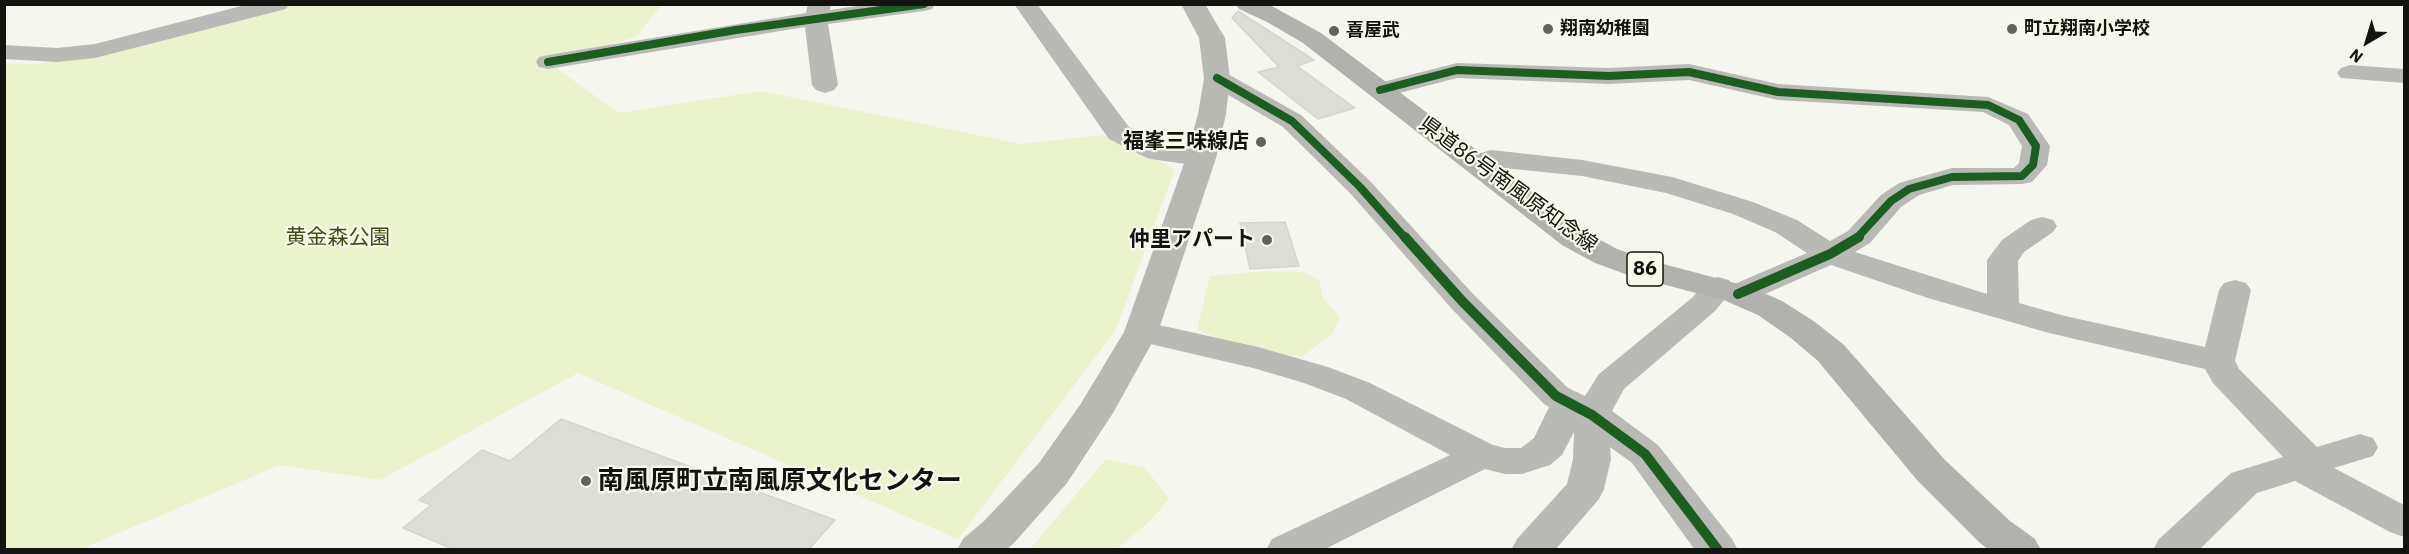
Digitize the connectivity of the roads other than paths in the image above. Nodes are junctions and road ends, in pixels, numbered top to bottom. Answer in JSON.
{"nodes":[{"id":1,"x":179,"y":4,"type":"edge"},
{"id":2,"x":278,"y":4,"type":"edge"},
{"id":3,"x":924,"y":4,"type":"edge"},
{"id":4,"x":1025,"y":4,"type":"edge"},
{"id":5,"x":1193,"y":4,"type":"edge"},
{"id":6,"x":1246,"y":4,"type":"edge"},
{"id":7,"x":818,"y":12,"type":"edge"},
{"id":8,"x":175,"y":31,"type":"junction"},
{"id":9,"x":4,"y":52,"type":"edge"},
{"id":10,"x":548,"y":62,"type":"dead end"},
{"id":11,"x":2350,"y":73,"type":"dead end"},
{"id":12,"x":2404,"y":76,"type":"edge"},
{"id":13,"x":1217,"y":78,"type":"junction"},
{"id":14,"x":825,"y":85,"type":"dead end"},
{"id":15,"x":1380,"y":90,"type":"junction"},
{"id":16,"x":1201,"y":158,"type":"junction"},
{"id":17,"x":1478,"y":163,"type":"junction"},
{"id":18,"x":2042,"y":225,"type":"dead end"},
{"id":19,"x":1830,"y":254,"type":"junction"},
{"id":20,"x":2235,"y":290,"type":"dead end"},
{"id":21,"x":1728,"y":291,"type":"junction"},
{"id":22,"x":2003,"y":309,"type":"junction"},
{"id":23,"x":1141,"y":332,"type":"junction"},
{"id":24,"x":2218,"y":361,"type":"junction"},
{"id":25,"x":1580,"y":409,"type":"junction"},
{"id":26,"x":2360,"y":447,"type":"dead end"},
{"id":27,"x":1482,"y":455,"type":"junction"},
{"id":28,"x":2305,"y":465,"type":"junction"},
{"id":29,"x":2404,"y":522,"type":"edge"},
{"id":30,"x":978,"y":549,"type":"edge"},
{"id":31,"x":1286,"y":549,"type":"edge"},
{"id":32,"x":1531,"y":549,"type":"edge"},
{"id":33,"x":1718,"y":549,"type":"edge"},
{"id":34,"x":2020,"y":549,"type":"edge"},
{"id":35,"x":2173,"y":549,"type":"edge"}],
"edges":[{"from":1,"to":8,"type":"street"},
{"from":2,"to":8,"type":"street"},
{"from":3,"to":7,"type":"street"},
{"from":4,"to":16,"type":"street"},
{"from":5,"to":13,"type":"main road"},
{"from":6,"to":15,"type":"main road","name":"県道86号南風原知念線","number":"86"},
{"from":7,"to":10,"type":"street"},
{"from":7,"to":14,"type":"street"},
{"from":8,"to":9,"type":"street"},
{"from":11,"to":12,"type":"street"},
{"from":13,"to":16,"type":"main road"},
{"from":13,"to":25,"type":"street"},
{"from":15,"to":17,"type":"main road","name":"県道86号南風原知念線","number":"86"},
{"from":15,"to":19,"type":"street"},
{"from":16,"to":23,"type":"main road"},
{"from":17,"to":19,"type":"street"},
{"from":17,"to":21,"type":"main road","name":"県道86号南風原知念線","number":"86"},
{"from":18,"to":22,"type":"street"},
{"from":19,"to":21,"type":"street"},
{"from":19,"to":22,"type":"street"},
{"from":20,"to":24,"type":"street"},
{"from":21,"to":25,"type":"street"},
{"from":21,"to":34,"type":"main road","name":"県道86号南風原知念線","number":"86"},
{"from":22,"to":24,"type":"street"},
{"from":23,"to":27,"type":"street"},
{"from":23,"to":30,"type":"main road"},
{"from":24,"to":28,"type":"street"},
{"from":25,"to":27,"type":"street"},
{"from":25,"to":32,"type":"street"},
{"from":25,"to":33,"type":"street"},
{"from":26,"to":28,"type":"street"},
{"from":27,"to":31,"type":"street"},
{"from":28,"to":29,"type":"street"},
{"from":28,"to":35,"type":"street"}]}
